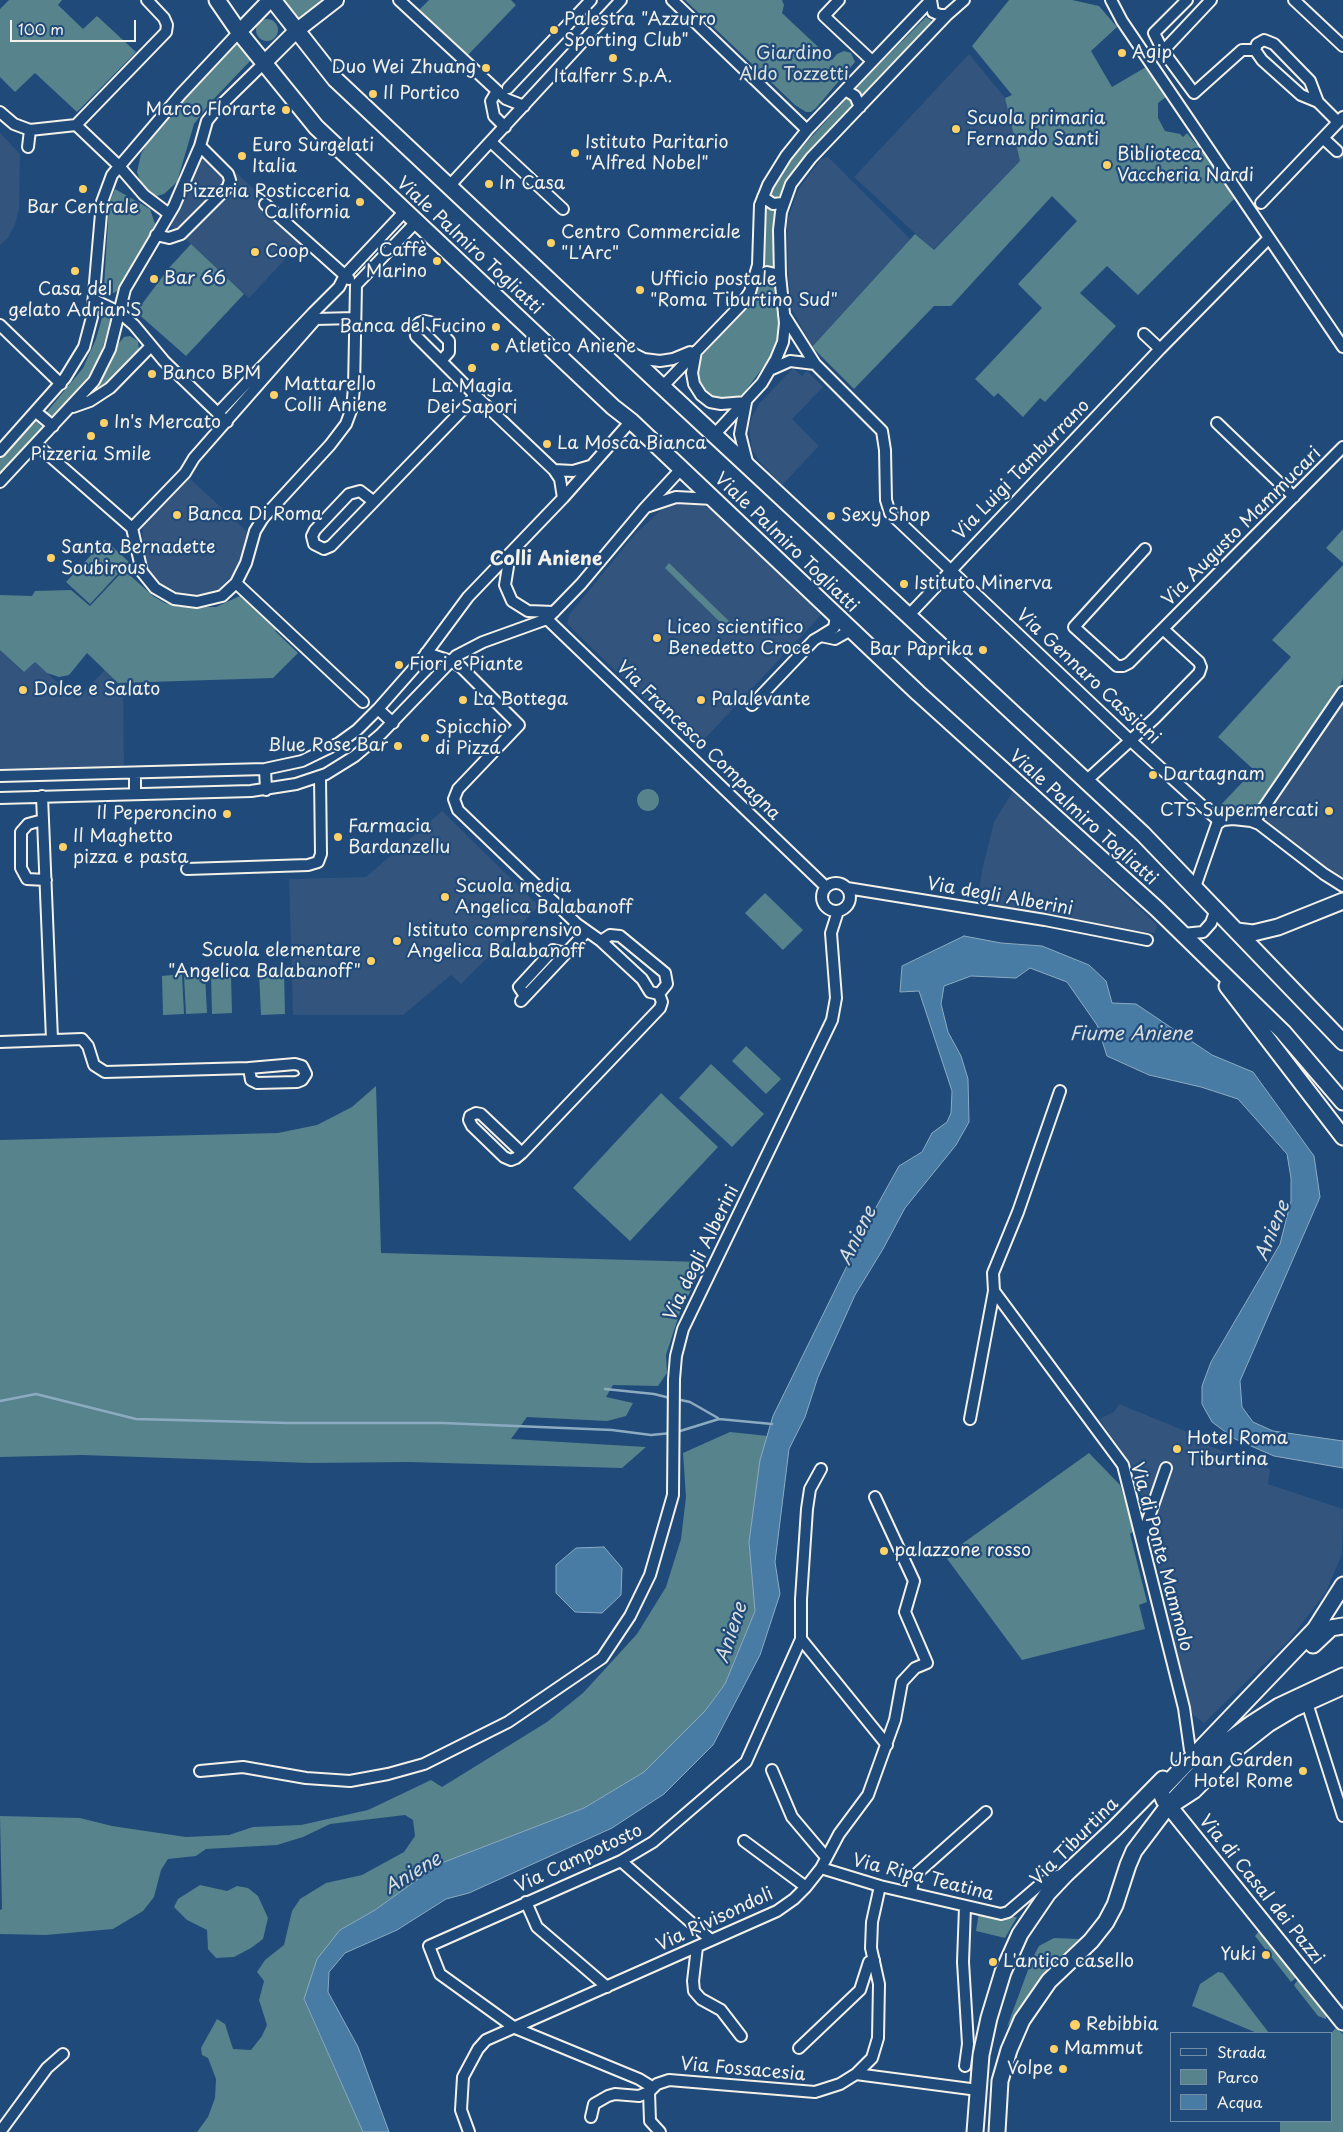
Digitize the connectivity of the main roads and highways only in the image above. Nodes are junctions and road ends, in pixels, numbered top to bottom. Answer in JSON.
{"nodes":[{"id":1,"x":216,"y":0,"type":"edge"},
{"id":2,"x":271,"y":0,"type":"edge"},
{"id":3,"x":1343,"y":901,"type":"edge"},
{"id":4,"x":1278,"y":927,"type":"junction"},
{"id":5,"x":1238,"y":931,"type":"junction"},
{"id":6,"x":1264,"y":959,"type":"junction"},
{"id":7,"x":1209,"y":960,"type":"junction"},
{"id":8,"x":1302,"y":998,"type":"junction"},
{"id":9,"x":1343,"y":1030,"type":"edge"},
{"id":10,"x":1343,"y":1042,"type":"edge"},
{"id":11,"x":1343,"y":1102,"type":"edge"},
{"id":12,"x":1343,"y":1137,"type":"edge"},
{"id":13,"x":1343,"y":1585,"type":"edge"},
{"id":14,"x":1343,"y":1626,"type":"edge"},
{"id":15,"x":1343,"y":1666,"type":"edge"},
{"id":16,"x":1343,"y":1676,"type":"edge"},
{"id":17,"x":1279,"y":1706,"type":"junction"},
{"id":18,"x":1239,"y":1707,"type":"junction"},
{"id":19,"x":1213,"y":1735,"type":"junction"},
{"id":20,"x":1168,"y":1806,"type":"junction"},
{"id":21,"x":1343,"y":2022,"type":"edge"},
{"id":22,"x":974,"y":2132,"type":"edge"},
{"id":23,"x":997,"y":2132,"type":"edge"}],
"edges":[{"from":1,"to":7,"type":"main road","name":"Viale Palmiro Togliatti"},
{"from":2,"to":5,"type":"main road","name":"Viale Palmiro Togliatti"},
{"from":3,"to":4,"type":"main road"},
{"from":4,"to":5,"type":"main road"},
{"from":4,"to":6,"type":"main road"},
{"from":5,"to":6,"type":"main road","name":"Viale Palmiro Togliatti"},
{"from":6,"to":8,"type":"main road","name":"Viale Palmiro Togliatti"},
{"from":7,"to":11,"type":"main road","name":"Viale Palmiro Togliatti"},
{"from":7,"to":12,"type":"main road"},
{"from":8,"to":9,"type":"main road"},
{"from":8,"to":10,"type":"main road","name":"Viale Palmiro Togliatti"},
{"from":13,"to":18,"type":"main road","name":"Via Tiburtina"},
{"from":14,"to":18,"type":"main road"},
{"from":15,"to":17,"type":"main road"},
{"from":16,"to":17,"type":"main road"},
{"from":17,"to":20,"type":"main road"},
{"from":18,"to":19,"type":"main road","name":"Via Tiburtina"},
{"from":19,"to":20,"type":"main road","name":"Via Tiburtina"},
{"from":19,"to":22,"type":"main road","name":"Via Tiburtina"},
{"from":20,"to":21,"type":"main road","name":"Via di Casal dei Pazzi"},
{"from":20,"to":23,"type":"main road"}]}
